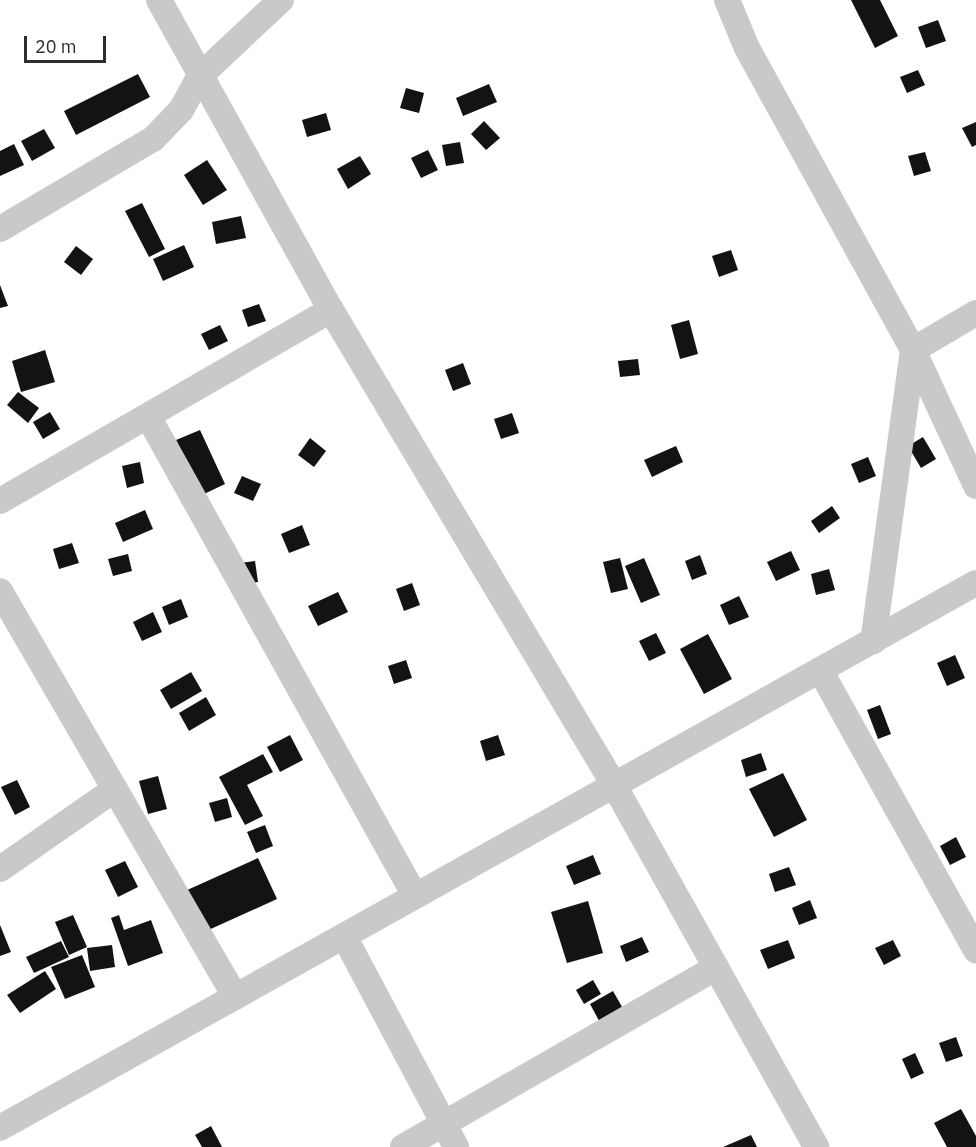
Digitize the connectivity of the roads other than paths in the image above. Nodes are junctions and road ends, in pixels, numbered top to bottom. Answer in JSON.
{"nodes":[{"id":1,"x":159,"y":0,"type":"edge"},
{"id":2,"x":281,"y":0,"type":"edge"},
{"id":3,"x":727,"y":0,"type":"edge"},
{"id":4,"x":200,"y":76,"type":"junction"},
{"id":5,"x":0,"y":229,"type":"edge"},
{"id":6,"x":331,"y":310,"type":"junction"},
{"id":7,"x":976,"y":313,"type":"edge"},
{"id":8,"x":912,"y":350,"type":"junction"},
{"id":9,"x":149,"y":418,"type":"junction"},
{"id":10,"x":976,"y":486,"type":"edge"},
{"id":11,"x":0,"y":501,"type":"edge"},
{"id":12,"x":976,"y":583,"type":"edge"},
{"id":13,"x":0,"y":591,"type":"edge"},
{"id":14,"x":873,"y":640,"type":"junction"},
{"id":15,"x":820,"y":670,"type":"junction"},
{"id":16,"x":614,"y":785,"type":"junction"},
{"id":17,"x":116,"y":789,"type":"junction"},
{"id":18,"x":0,"y":869,"type":"edge"},
{"id":19,"x":415,"y":896,"type":"junction"},
{"id":20,"x":344,"y":936,"type":"junction"},
{"id":21,"x":976,"y":950,"type":"edge"},
{"id":22,"x":716,"y":968,"type":"junction"},
{"id":23,"x":236,"y":997,"type":"junction"},
{"id":24,"x":443,"y":1124,"type":"junction"},
{"id":25,"x":0,"y":1128,"type":"edge"},
{"id":26,"x":403,"y":1147,"type":"edge"},
{"id":27,"x":456,"y":1147,"type":"edge"},
{"id":28,"x":816,"y":1147,"type":"edge"}],
"edges":[{"from":1,"to":4,"type":"street"},
{"from":2,"to":4,"type":"street"},
{"from":3,"to":8,"type":"street"},
{"from":4,"to":5,"type":"street"},
{"from":4,"to":6,"type":"street"},
{"from":6,"to":9,"type":"street"},
{"from":6,"to":16,"type":"street"},
{"from":7,"to":8,"type":"street"},
{"from":8,"to":10,"type":"street"},
{"from":8,"to":14,"type":"street"},
{"from":9,"to":11,"type":"street"},
{"from":9,"to":19,"type":"street"},
{"from":12,"to":14,"type":"street"},
{"from":13,"to":17,"type":"street"},
{"from":14,"to":15,"type":"street"},
{"from":15,"to":16,"type":"street"},
{"from":15,"to":21,"type":"street"},
{"from":16,"to":19,"type":"street"},
{"from":16,"to":22,"type":"street"},
{"from":17,"to":18,"type":"street"},
{"from":17,"to":23,"type":"street"},
{"from":19,"to":20,"type":"street"},
{"from":20,"to":23,"type":"street"},
{"from":20,"to":24,"type":"street"},
{"from":22,"to":24,"type":"street"},
{"from":22,"to":28,"type":"street"},
{"from":23,"to":25,"type":"street"},
{"from":24,"to":26,"type":"street"},
{"from":24,"to":27,"type":"street"}]}
